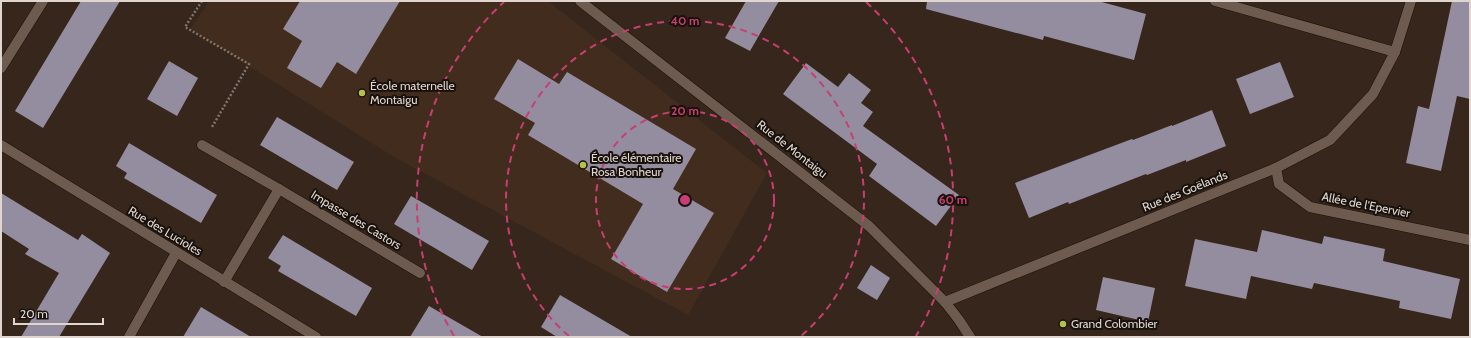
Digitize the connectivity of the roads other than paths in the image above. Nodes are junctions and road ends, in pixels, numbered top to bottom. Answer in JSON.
{"nodes":[{"id":1,"x":43,"y":1,"type":"edge"},
{"id":2,"x":580,"y":1,"type":"edge"},
{"id":3,"x":1215,"y":1,"type":"edge"},
{"id":4,"x":1411,"y":1,"type":"edge"},
{"id":5,"x":1395,"y":52,"type":"junction"},
{"id":6,"x":1,"y":68,"type":"edge"},
{"id":7,"x":202,"y":145,"type":"road end"},
{"id":8,"x":1,"y":146,"type":"edge"},
{"id":9,"x":1276,"y":168,"type":"junction"},
{"id":10,"x":279,"y":189,"type":"junction"},
{"id":11,"x":1470,"y":240,"type":"edge"},
{"id":12,"x":176,"y":253,"type":"junction"},
{"id":13,"x":420,"y":273,"type":"dead end"},
{"id":14,"x":224,"y":282,"type":"junction"},
{"id":15,"x":945,"y":302,"type":"junction"},
{"id":16,"x":129,"y":337,"type":"edge"},
{"id":17,"x":316,"y":337,"type":"edge"},
{"id":18,"x":970,"y":337,"type":"edge"}],
"edges":[{"from":1,"to":6,"type":"street"},
{"from":2,"to":15,"type":"street","name":"Rue de Montaigu"},
{"from":3,"to":5,"type":"street"},
{"from":4,"to":5,"type":"street","name":"Rue des Goëlands"},
{"from":5,"to":9,"type":"street","name":"Rue des Goëlands"},
{"from":7,"to":10,"type":"street","name":"Impasse des Castors"},
{"from":8,"to":12,"type":"street","name":"Rue des Lucioles"},
{"from":9,"to":11,"type":"street","name":"Allée de l'Epervier"},
{"from":9,"to":15,"type":"street","name":"Rue des Goëlands"},
{"from":10,"to":13,"type":"street","name":"Impasse des Castors"},
{"from":10,"to":14,"type":"street"},
{"from":12,"to":14,"type":"street","name":"Rue des Lucioles"},
{"from":12,"to":16,"type":"street"},
{"from":14,"to":17,"type":"street","name":"Rue des Lucioles"},
{"from":15,"to":18,"type":"street","name":"Rue de Montaigu"}]}
